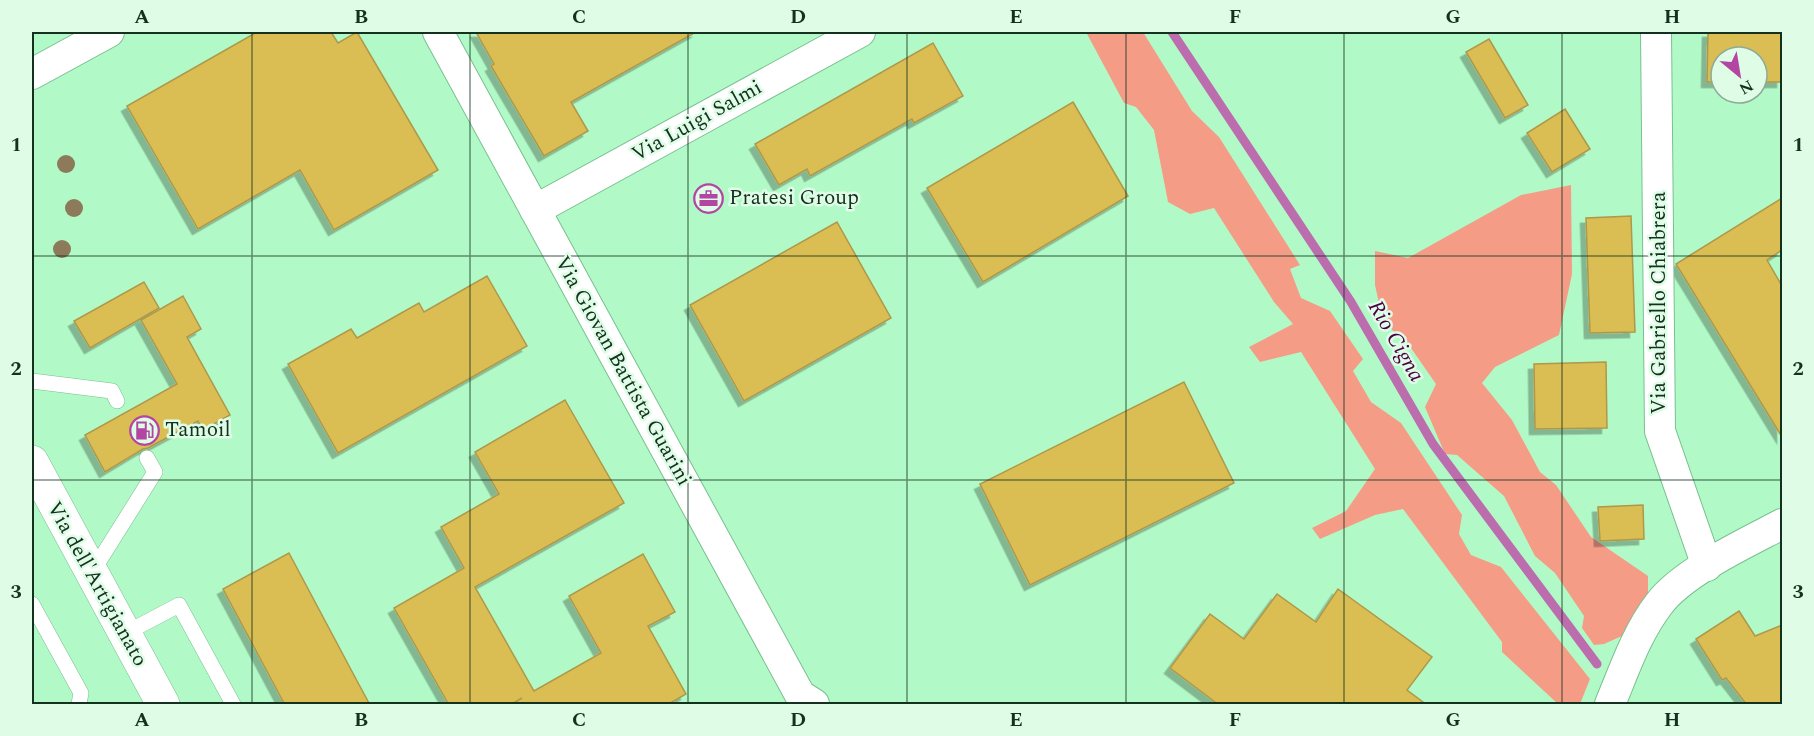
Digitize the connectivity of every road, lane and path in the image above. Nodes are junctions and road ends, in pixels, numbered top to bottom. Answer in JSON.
{"nodes":[{"id":1,"x":109,"y":32,"type":"edge"},
{"id":2,"x":438,"y":32,"type":"edge"},
{"id":3,"x":860,"y":32,"type":"edge"},
{"id":4,"x":1656,"y":32,"type":"edge"},
{"id":5,"x":32,"y":75,"type":"edge"},
{"id":6,"x":535,"y":210,"type":"junction"},
{"id":7,"x":32,"y":381,"type":"edge"},
{"id":8,"x":117,"y":401,"type":"dead end"},
{"id":9,"x":147,"y":458,"type":"dead end"},
{"id":10,"x":32,"y":462,"type":"edge"},
{"id":11,"x":1782,"y":524,"type":"edge"},
{"id":12,"x":1707,"y":566,"type":"junction"},
{"id":13,"x":91,"y":574,"type":"junction"},
{"id":14,"x":32,"y":604,"type":"edge"},
{"id":15,"x":124,"y":634,"type":"junction"},
{"id":16,"x":79,"y":705,"type":"edge"},
{"id":17,"x":163,"y":705,"type":"edge"},
{"id":18,"x":233,"y":705,"type":"edge"},
{"id":19,"x":814,"y":705,"type":"edge"},
{"id":20,"x":1610,"y":705,"type":"edge"}],
"edges":[{"from":1,"to":5,"type":"street"},
{"from":2,"to":6,"type":"street","name":"Via Giovan Battista Guarini"},
{"from":3,"to":6,"type":"street","name":"Via Luigi Salmi"},
{"from":4,"to":12,"type":"street","name":"Via Gabriello Chiabrera"},
{"from":6,"to":19,"type":"street","name":"Via Giovan Battista Guarini"},
{"from":7,"to":8,"type":"lane"},
{"from":9,"to":13,"type":"lane"},
{"from":10,"to":13,"type":"street","name":"Via dell'Artigianato"},
{"from":11,"to":12,"type":"street"},
{"from":12,"to":20,"type":"street"},
{"from":13,"to":15,"type":"street","name":"Via dell'Artigianato"},
{"from":14,"to":16,"type":"lane"},
{"from":15,"to":17,"type":"street","name":"Via dell'Artigianato"},
{"from":15,"to":18,"type":"lane"}]}
